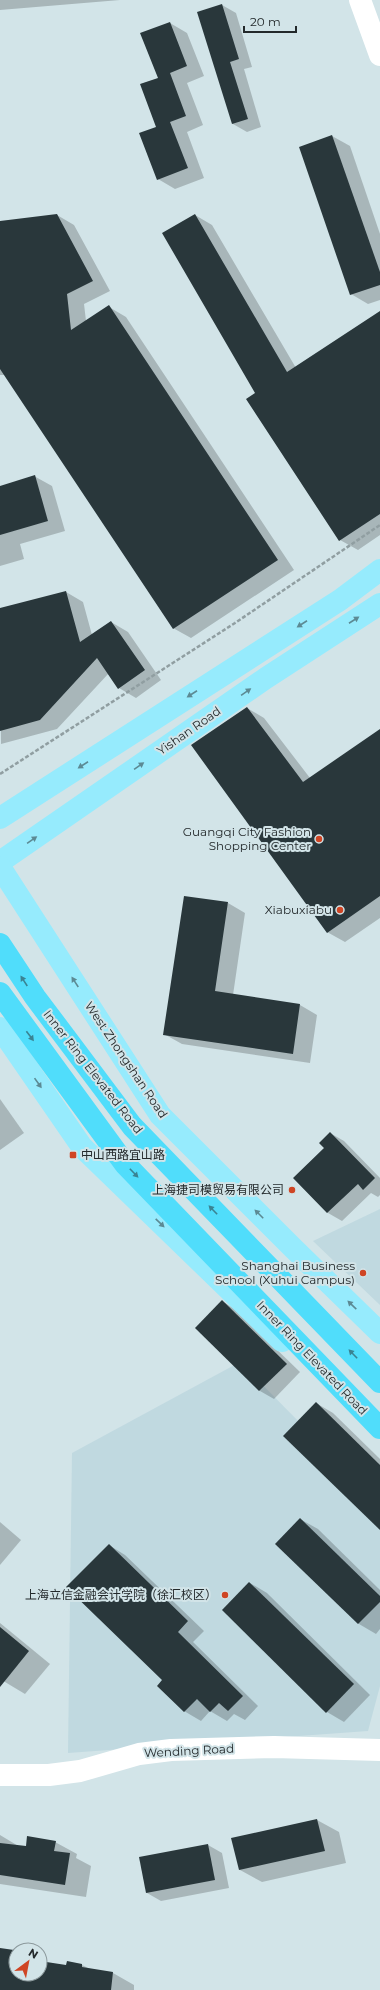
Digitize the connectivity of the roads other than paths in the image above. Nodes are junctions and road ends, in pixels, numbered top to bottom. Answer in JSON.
{"nodes":[{"id":1,"x":360,"y":0,"type":"edge"},
{"id":2,"x":380,"y":55,"type":"edge"},
{"id":3,"x":380,"y":570,"type":"edge"},
{"id":4,"x":380,"y":604,"type":"edge"},
{"id":5,"x":0,"y":818,"type":"edge"},
{"id":6,"x":0,"y":862,"type":"edge"},
{"id":7,"x":0,"y":867,"type":"edge"},
{"id":8,"x":0,"y":944,"type":"edge"},
{"id":9,"x":0,"y":993,"type":"edge"},
{"id":10,"x":0,"y":1028,"type":"edge"},
{"id":11,"x":380,"y":1332,"type":"edge"},
{"id":12,"x":380,"y":1382,"type":"edge"},
{"id":13,"x":380,"y":1428,"type":"edge"},
{"id":14,"x":380,"y":1436,"type":"edge"},
{"id":15,"x":380,"y":1750,"type":"edge"},
{"id":16,"x":0,"y":1775,"type":"edge"}],
"edges":[{"from":1,"to":2,"type":"street"},
{"from":3,"to":5,"type":"main road","one_way":true},
{"from":6,"to":4,"type":"main road","name":"Yishan Road","one_way":true},
{"from":11,"to":7,"type":"main road","name":"West Zhongshan Road","one_way":true},
{"from":12,"to":8,"type":"highway","name":"Inner Ring Elevated Road","one_way":true},
{"from":9,"to":13,"type":"highway","name":"Inner Ring Elevated Road","one_way":true},
{"from":10,"to":14,"type":"main road","one_way":true},
{"from":15,"to":16,"type":"street","name":"Wending Road"}]}
